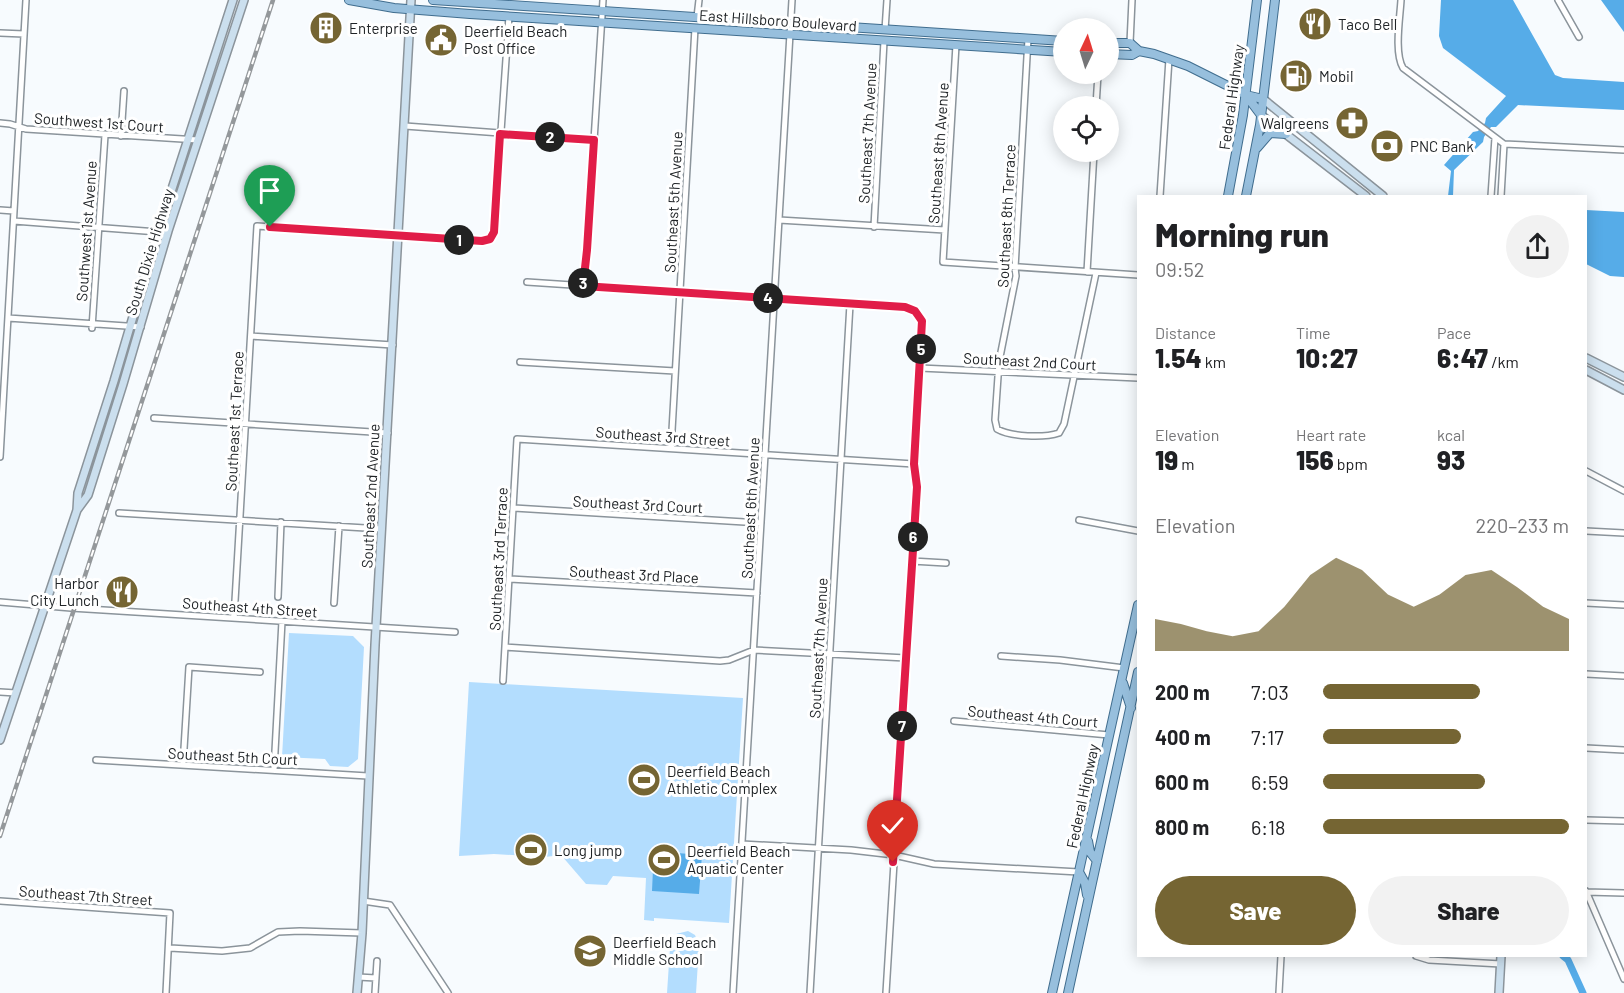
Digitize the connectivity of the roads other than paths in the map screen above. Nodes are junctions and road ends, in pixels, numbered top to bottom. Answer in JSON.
{"nodes":[{"id":1,"x":26,"y":0,"type":"edge"},
{"id":2,"x":233,"y":0,"type":"edge"},
{"id":3,"x":244,"y":0,"type":"edge"},
{"id":4,"x":349,"y":0,"type":"edge"},
{"id":5,"x":411,"y":0,"type":"edge"},
{"id":6,"x":433,"y":0,"type":"edge"},
{"id":7,"x":603,"y":0,"type":"edge"},
{"id":8,"x":699,"y":0,"type":"edge"},
{"id":9,"x":792,"y":0,"type":"edge"},
{"id":10,"x":887,"y":0,"type":"edge"},
{"id":11,"x":1132,"y":0,"type":"edge"},
{"id":12,"x":1257,"y":0,"type":"edge"},
{"id":13,"x":1275,"y":0,"type":"edge"},
{"id":14,"x":1401,"y":0,"type":"edge"},
{"id":15,"x":1558,"y":0,"type":"edge"},
{"id":16,"x":508,"y":2,"type":"edge"},
{"id":17,"x":411,"y":9,"type":"junction"},
{"id":18,"x":602,"y":11,"type":"junction"},
{"id":19,"x":509,"y":16,"type":"junction"},
{"id":20,"x":697,"y":17,"type":"junction"},
{"id":21,"x":601,"y":22,"type":"junction"},
{"id":22,"x":791,"y":24,"type":"junction"},
{"id":23,"x":695,"y":28,"type":"junction"},
{"id":24,"x":885,"y":30,"type":"junction"},
{"id":25,"x":922,"y":32,"type":"junction"},
{"id":26,"x":0,"y":33,"type":"edge"},
{"id":27,"x":24,"y":34,"type":"junction"},
{"id":28,"x":790,"y":34,"type":"junction"},
{"id":29,"x":1579,"y":37,"type":"dead end"},
{"id":30,"x":1028,"y":39,"type":"junction"},
{"id":31,"x":884,"y":40,"type":"junction"},
{"id":32,"x":1053,"y":40,"type":"edge"},
{"id":33,"x":908,"y":42,"type":"junction"},
{"id":34,"x":1119,"y":44,"type":"edge"},
{"id":35,"x":1130,"y":44,"type":"junction"},
{"id":36,"x":956,"y":45,"type":"junction"},
{"id":37,"x":1028,"y":50,"type":"junction"},
{"id":38,"x":1053,"y":51,"type":"edge"},
{"id":39,"x":1138,"y":51,"type":"junction"},
{"id":40,"x":1119,"y":54,"type":"edge"},
{"id":41,"x":1170,"y":59,"type":"junction"},
{"id":42,"x":124,"y":91,"type":"dead end"},
{"id":43,"x":1246,"y":95,"type":"junction"},
{"id":44,"x":1263,"y":99,"type":"junction"},
{"id":45,"x":1261,"y":114,"type":"junction"},
{"id":46,"x":0,"y":123,"type":"edge"},
{"id":47,"x":405,"y":126,"type":"junction"},
{"id":48,"x":19,"y":127,"type":"junction"},
{"id":49,"x":500,"y":134,"type":"junction"},
{"id":50,"x":1286,"y":134,"type":"junction"},
{"id":51,"x":105,"y":135,"type":"junction"},
{"id":52,"x":121,"y":136,"type":"junction"},
{"id":53,"x":1495,"y":138,"type":"junction"},
{"id":54,"x":187,"y":140,"type":"junction"},
{"id":55,"x":198,"y":140,"type":"junction"},
{"id":56,"x":594,"y":140,"type":"junction"},
{"id":57,"x":1504,"y":144,"type":"junction"},
{"id":58,"x":1256,"y":150,"type":"junction"},
{"id":59,"x":1624,"y":150,"type":"edge"},
{"id":60,"x":1093,"y":162,"type":"edge"},
{"id":61,"x":1344,"y":179,"type":"junction"},
{"id":62,"x":1371,"y":185,"type":"junction"},
{"id":63,"x":1160,"y":195,"type":"edge"},
{"id":64,"x":1228,"y":195,"type":"edge"},
{"id":65,"x":1246,"y":195,"type":"edge"},
{"id":66,"x":1364,"y":195,"type":"edge"},
{"id":67,"x":1381,"y":195,"type":"edge"},
{"id":68,"x":1491,"y":195,"type":"edge"},
{"id":69,"x":1501,"y":195,"type":"edge"},
{"id":70,"x":0,"y":210,"type":"edge"},
{"id":71,"x":14,"y":211,"type":"junction"},
{"id":72,"x":779,"y":220,"type":"junction"},
{"id":73,"x":14,"y":221,"type":"junction"},
{"id":74,"x":99,"y":227,"type":"junction"},
{"id":75,"x":874,"y":227,"type":"junction"},
{"id":76,"x":945,"y":230,"type":"junction"},
{"id":77,"x":158,"y":232,"type":"junction"},
{"id":78,"x":399,"y":236,"type":"junction"},
{"id":79,"x":1015,"y":268,"type":"junction"},
{"id":80,"x":1087,"y":272,"type":"junction"},
{"id":81,"x":1096,"y":273,"type":"junction"},
{"id":82,"x":1137,"y":276,"type":"edge"},
{"id":83,"x":527,"y":282,"type":"dead end"},
{"id":84,"x":583,"y":286,"type":"junction"},
{"id":85,"x":680,"y":293,"type":"junction"},
{"id":86,"x":775,"y":299,"type":"junction"},
{"id":87,"x":850,"y":304,"type":"junction"},
{"id":88,"x":1,"y":312,"type":"edge"},
{"id":89,"x":9,"y":315,"type":"junction"},
{"id":90,"x":92,"y":325,"type":"junction"},
{"id":91,"x":130,"y":325,"type":"junction"},
{"id":92,"x":141,"y":327,"type":"junction"},
{"id":93,"x":250,"y":336,"type":"junction"},
{"id":94,"x":393,"y":345,"type":"junction"},
{"id":95,"x":1587,"y":359,"type":"edge"},
{"id":96,"x":520,"y":362,"type":"dead end"},
{"id":97,"x":920,"y":368,"type":"junction"},
{"id":98,"x":675,"y":370,"type":"junction"},
{"id":99,"x":1587,"y":371,"type":"edge"},
{"id":100,"x":998,"y":373,"type":"junction"},
{"id":101,"x":1074,"y":375,"type":"junction"},
{"id":102,"x":1137,"y":378,"type":"edge"},
{"id":103,"x":1624,"y":378,"type":"edge"},
{"id":104,"x":1624,"y":390,"type":"edge"},
{"id":105,"x":1,"y":412,"type":"edge"},
{"id":106,"x":154,"y":418,"type":"dead end"},
{"id":107,"x":246,"y":424,"type":"junction"},
{"id":108,"x":388,"y":433,"type":"junction"},
{"id":109,"x":517,"y":439,"type":"joint"},
{"id":110,"x":671,"y":448,"type":"junction"},
{"id":111,"x":765,"y":454,"type":"junction"},
{"id":112,"x":0,"y":457,"type":"edge"},
{"id":113,"x":840,"y":459,"type":"junction"},
{"id":114,"x":914,"y":464,"type":"junction"},
{"id":115,"x":1587,"y":472,"type":"edge"},
{"id":116,"x":1624,"y":491,"type":"edge"},
{"id":117,"x":514,"y":508,"type":"junction"},
{"id":118,"x":77,"y":510,"type":"junction"},
{"id":119,"x":119,"y":513,"type":"dead end"},
{"id":120,"x":240,"y":520,"type":"junction"},
{"id":121,"x":1079,"y":520,"type":"dead end"},
{"id":122,"x":281,"y":522,"type":"junction"},
{"id":123,"x":761,"y":524,"type":"junction"},
{"id":124,"x":339,"y":526,"type":"junction"},
{"id":125,"x":382,"y":529,"type":"junction"},
{"id":126,"x":1137,"y":531,"type":"edge"},
{"id":127,"x":1587,"y":531,"type":"edge"},
{"id":128,"x":1624,"y":533,"type":"edge"},
{"id":129,"x":912,"y":561,"type":"junction"},
{"id":130,"x":946,"y":563,"type":"dead end"},
{"id":131,"x":510,"y":579,"type":"junction"},
{"id":132,"x":757,"y":594,"type":"junction"},
{"id":133,"x":278,"y":597,"type":"dead end"},
{"id":134,"x":0,"y":602,"type":"edge"},
{"id":135,"x":334,"y":603,"type":"dead end"},
{"id":136,"x":1587,"y":603,"type":"edge"},
{"id":137,"x":1624,"y":605,"type":"edge"},
{"id":138,"x":45,"y":606,"type":"junction"},
{"id":139,"x":1137,"y":609,"type":"edge"},
{"id":140,"x":234,"y":618,"type":"junction"},
{"id":141,"x":282,"y":621,"type":"junction"},
{"id":142,"x":376,"y":627,"type":"junction"},
{"id":143,"x":455,"y":632,"type":"dead end"},
{"id":144,"x":505,"y":648,"type":"junction"},
{"id":145,"x":754,"y":650,"type":"junction"},
{"id":146,"x":830,"y":654,"type":"junction"},
{"id":147,"x":1001,"y":656,"type":"dead end"},
{"id":148,"x":906,"y":658,"type":"junction"},
{"id":149,"x":1125,"y":668,"type":"junction"},
{"id":150,"x":260,"y":672,"type":"dead end"},
{"id":151,"x":1587,"y":674,"type":"edge"},
{"id":152,"x":1624,"y":676,"type":"edge"},
{"id":153,"x":1122,"y":678,"type":"junction"},
{"id":154,"x":503,"y":681,"type":"dead end"},
{"id":155,"x":1137,"y":684,"type":"edge"},
{"id":156,"x":0,"y":692,"type":"edge"},
{"id":157,"x":16,"y":693,"type":"junction"},
{"id":158,"x":1135,"y":708,"type":"edge"},
{"id":159,"x":1115,"y":709,"type":"junction"},
{"id":160,"x":954,"y":721,"type":"dead end"},
{"id":161,"x":1125,"y":734,"type":"junction"},
{"id":162,"x":1109,"y":735,"type":"junction"},
{"id":163,"x":0,"y":740,"type":"edge"},
{"id":164,"x":1587,"y":748,"type":"edge"},
{"id":165,"x":1624,"y":750,"type":"edge"},
{"id":166,"x":96,"y":760,"type":"dead end"},
{"id":167,"x":183,"y":765,"type":"junction"},
{"id":168,"x":274,"y":770,"type":"junction"},
{"id":169,"x":368,"y":776,"type":"junction"},
{"id":170,"x":1587,"y":820,"type":"edge"},
{"id":171,"x":1624,"y":821,"type":"edge"},
{"id":172,"x":1087,"y":834,"type":"junction"},
{"id":173,"x":741,"y":844,"type":"junction"},
{"id":174,"x":818,"y":848,"type":"junction"},
{"id":175,"x":894,"y":855,"type":"junction"},
{"id":176,"x":1097,"y":861,"type":"junction"},
{"id":177,"x":1079,"y":872,"type":"junction"},
{"id":178,"x":1587,"y":891,"type":"edge"},
{"id":179,"x":1587,"y":893,"type":"edge"},
{"id":180,"x":1624,"y":893,"type":"edge"},
{"id":181,"x":0,"y":901,"type":"edge"},
{"id":182,"x":363,"y":901,"type":"junction"},
{"id":183,"x":1088,"y":903,"type":"junction"},
{"id":184,"x":362,"y":933,"type":"junction"},
{"id":185,"x":170,"y":948,"type":"junction"},
{"id":186,"x":1281,"y":957,"type":"edge"},
{"id":187,"x":1419,"y":957,"type":"edge"},
{"id":188,"x":1501,"y":957,"type":"edge"},
{"id":189,"x":377,"y":961,"type":"dead end"},
{"id":190,"x":1500,"y":964,"type":"junction"},
{"id":191,"x":358,"y":977,"type":"junction"},
{"id":192,"x":376,"y":978,"type":"junction"},
{"id":193,"x":1624,"y":979,"type":"edge"},
{"id":194,"x":166,"y":993,"type":"edge"},
{"id":195,"x":357,"y":993,"type":"edge"},
{"id":196,"x":375,"y":993,"type":"edge"},
{"id":197,"x":448,"y":993,"type":"edge"},
{"id":198,"x":733,"y":993,"type":"edge"},
{"id":199,"x":810,"y":993,"type":"edge"},
{"id":200,"x":886,"y":993,"type":"edge"},
{"id":201,"x":1052,"y":993,"type":"edge"},
{"id":202,"x":1068,"y":993,"type":"edge"},
{"id":203,"x":1279,"y":993,"type":"edge"},
{"id":204,"x":1499,"y":993,"type":"edge"}],
"edges":[{"from":1,"to":27,"type":"street"},
{"from":2,"to":54,"type":"main road","name":"South Dixie Highway"},
{"from":3,"to":55,"type":"main road","name":"South Dixie Highway"},
{"from":4,"to":17,"type":"main road","name":"East Hillsboro Boulevard"},
{"from":5,"to":17,"type":"main road","name":"Southeast 2nd Avenue"},
{"from":6,"to":16,"type":"main road","name":"East Hillsboro Boulevard"},
{"from":7,"to":18,"type":"street"},
{"from":8,"to":20,"type":"street"},
{"from":9,"to":22,"type":"street","name":"Southeast 6th Avenue"},
{"from":10,"to":24,"type":"street"},
{"from":11,"to":35,"type":"street"},
{"from":12,"to":43,"type":"main road","name":"Federal Highway"},
{"from":13,"to":44,"type":"main road"},
{"from":14,"to":53,"type":"street"},
{"from":15,"to":29,"type":"street"},
{"from":16,"to":18,"type":"main road","name":"East Hillsboro Boulevard"},
{"from":17,"to":19,"type":"main road","name":"East Hillsboro Boulevard"},
{"from":17,"to":47,"type":"main road","name":"Southeast 2nd Avenue"},
{"from":18,"to":20,"type":"main road","name":"East Hillsboro Boulevard"},
{"from":18,"to":21,"type":"street"},
{"from":19,"to":21,"type":"main road","name":"East Hillsboro Boulevard"},
{"from":19,"to":49,"type":"street"},
{"from":20,"to":22,"type":"main road","name":"East Hillsboro Boulevard"},
{"from":21,"to":23,"type":"main road","name":"East Hillsboro Boulevard"},
{"from":21,"to":56,"type":"street"},
{"from":22,"to":24,"type":"main road","name":"East Hillsboro Boulevard"},
{"from":22,"to":28,"type":"street","name":"Southeast 6th Avenue"},
{"from":23,"to":28,"type":"main road","name":"East Hillsboro Boulevard"},
{"from":23,"to":85,"type":"street","name":"Southeast 5th Avenue"},
{"from":24,"to":25,"type":"main road","name":"East Hillsboro Boulevard"},
{"from":25,"to":30,"type":"main road","name":"East Hillsboro Boulevard"},
{"from":25,"to":33,"type":"main road"},
{"from":26,"to":27,"type":"street"},
{"from":27,"to":48,"type":"street"},
{"from":28,"to":31,"type":"main road","name":"East Hillsboro Boulevard"},
{"from":28,"to":72,"type":"street","name":"Southeast 6th Avenue"},
{"from":30,"to":32,"type":"main road","name":"East Hillsboro Boulevard"},
{"from":30,"to":37,"type":"street","name":"Southeast 8th Terrace"},
{"from":31,"to":33,"type":"main road","name":"East Hillsboro Boulevard"},
{"from":31,"to":75,"type":"street","name":"Southeast 7th Avenue"},
{"from":33,"to":36,"type":"main road","name":"East Hillsboro Boulevard"},
{"from":34,"to":35,"type":"main road"},
{"from":35,"to":39,"type":"main road"},
{"from":36,"to":37,"type":"main road","name":"East Hillsboro Boulevard"},
{"from":36,"to":76,"type":"street","name":"Southeast 8th Avenue"},
{"from":37,"to":38,"type":"main road","name":"East Hillsboro Boulevard"},
{"from":37,"to":79,"type":"street","name":"Southeast 8th Terrace"},
{"from":39,"to":40,"type":"main road"},
{"from":39,"to":41,"type":"main road"},
{"from":41,"to":43,"type":"main road"},
{"from":41,"to":63,"type":"street"},
{"from":42,"to":52,"type":"street"},
{"from":43,"to":44,"type":"main road"},
{"from":43,"to":45,"type":"main road"},
{"from":43,"to":64,"type":"main road","name":"Federal Highway"},
{"from":44,"to":45,"type":"main road"},
{"from":44,"to":62,"type":"main road"},
{"from":45,"to":50,"type":"main road"},
{"from":45,"to":58,"type":"main road"},
{"from":46,"to":48,"type":"street","name":"Southwest 1st Court"},
{"from":47,"to":49,"type":"street"},
{"from":47,"to":78,"type":"main road","name":"Southeast 2nd Avenue"},
{"from":48,"to":51,"type":"street","name":"Southwest 1st Court"},
{"from":48,"to":71,"type":"street"},
{"from":49,"to":56,"type":"street"},
{"from":49,"to":78,"type":"street"},
{"from":50,"to":58,"type":"main road"},
{"from":50,"to":61,"type":"main road"},
{"from":51,"to":52,"type":"street","name":"Southwest 1st Court"},
{"from":51,"to":74,"type":"street","name":"Southwest 1st Avenue"},
{"from":52,"to":54,"type":"street","name":"Southwest 1st Court"},
{"from":53,"to":57,"type":"street"},
{"from":53,"to":68,"type":"street"},
{"from":54,"to":55,"type":"street","name":"Southwest 1st Court"},
{"from":54,"to":77,"type":"main road","name":"South Dixie Highway"},
{"from":55,"to":92,"type":"main road","name":"South Dixie Highway"},
{"from":56,"to":84,"type":"street"},
{"from":57,"to":59,"type":"street"},
{"from":57,"to":69,"type":"street"},
{"from":58,"to":65,"type":"main road"},
{"from":60,"to":80,"type":"street"},
{"from":61,"to":62,"type":"main road"},
{"from":61,"to":66,"type":"main road"},
{"from":62,"to":67,"type":"main road"},
{"from":68,"to":69,"type":"street"},
{"from":70,"to":71,"type":"street"},
{"from":71,"to":73,"type":"street"},
{"from":72,"to":75,"type":"street"},
{"from":72,"to":86,"type":"street","name":"Southeast 6th Avenue"},
{"from":73,"to":74,"type":"street"},
{"from":73,"to":89,"type":"street"},
{"from":74,"to":77,"type":"street"},
{"from":74,"to":90,"type":"street","name":"Southwest 1st Avenue"},
{"from":75,"to":76,"type":"street"},
{"from":76,"to":79,"type":"street","name":"Southeast 8th Avenue"},
{"from":77,"to":91,"type":"main road","name":"South Dixie Highway"},
{"from":78,"to":93,"type":"street","name":"Southeast 1st Terrace"},
{"from":78,"to":94,"type":"main road","name":"Southeast 2nd Avenue"},
{"from":79,"to":80,"type":"street"},
{"from":79,"to":100,"type":"street","name":"Southeast 8th Terrace"},
{"from":80,"to":81,"type":"street"},
{"from":81,"to":82,"type":"street"},
{"from":81,"to":101,"type":"street"},
{"from":83,"to":84,"type":"street"},
{"from":84,"to":85,"type":"street"},
{"from":85,"to":86,"type":"street"},
{"from":85,"to":98,"type":"street","name":"Southeast 5th Avenue"},
{"from":86,"to":87,"type":"street"},
{"from":86,"to":111,"type":"street","name":"Southeast 6th Avenue"},
{"from":87,"to":97,"type":"street"},
{"from":87,"to":113,"type":"street","name":"Southeast 7th Avenue"},
{"from":88,"to":89,"type":"street"},
{"from":89,"to":90,"type":"street"},
{"from":89,"to":105,"type":"street"},
{"from":90,"to":91,"type":"street"},
{"from":91,"to":92,"type":"street"},
{"from":91,"to":118,"type":"main road","name":"South Dixie Highway"},
{"from":92,"to":118,"type":"main road","name":"South Dixie Highway"},
{"from":93,"to":94,"type":"street"},
{"from":93,"to":107,"type":"street","name":"Southeast 1st Terrace"},
{"from":94,"to":108,"type":"main road","name":"Southeast 2nd Avenue"},
{"from":95,"to":103,"type":"main road"},
{"from":96,"to":98,"type":"street"},
{"from":97,"to":100,"type":"street","name":"Southeast 2nd Court"},
{"from":97,"to":114,"type":"street"},
{"from":98,"to":110,"type":"street","name":"Southeast 5th Avenue"},
{"from":99,"to":104,"type":"main road"},
{"from":100,"to":101,"type":"street","name":"Southeast 2nd Court"},
{"from":100,"to":101,"type":"street","name":"Southeast 8th Terrace"},
{"from":101,"to":102,"type":"street","name":"Southeast 2nd Court"},
{"from":105,"to":112,"type":"street"},
{"from":106,"to":107,"type":"street"},
{"from":107,"to":108,"type":"street"},
{"from":107,"to":120,"type":"street","name":"Southeast 1st Terrace"},
{"from":108,"to":125,"type":"main road","name":"Southeast 2nd Avenue"},
{"from":109,"to":110,"type":"street","name":"Southeast 3rd Street"},
{"from":109,"to":117,"type":"street","name":"Southeast 3rd Terrace"},
{"from":110,"to":111,"type":"street","name":"Southeast 3rd Street"},
{"from":111,"to":113,"type":"street","name":"Southeast 3rd Street"},
{"from":111,"to":123,"type":"street","name":"Southeast 6th Avenue"},
{"from":113,"to":114,"type":"street","name":"Southeast 3rd Street"},
{"from":113,"to":146,"type":"street","name":"Southeast 7th Avenue"},
{"from":114,"to":129,"type":"street"},
{"from":115,"to":116,"type":"street"},
{"from":117,"to":123,"type":"street","name":"Southeast 3rd Court"},
{"from":117,"to":131,"type":"street","name":"Southeast 3rd Terrace"},
{"from":118,"to":138,"type":"main road","name":"South Dixie Highway"},
{"from":119,"to":120,"type":"street"},
{"from":120,"to":122,"type":"street"},
{"from":120,"to":140,"type":"street","name":"Southeast 1st Terrace"},
{"from":121,"to":126,"type":"street"},
{"from":122,"to":124,"type":"street"},
{"from":122,"to":133,"type":"street"},
{"from":123,"to":132,"type":"street","name":"Southeast 6th Avenue"},
{"from":124,"to":125,"type":"street"},
{"from":124,"to":135,"type":"street"},
{"from":125,"to":142,"type":"main road","name":"Southeast 2nd Avenue"},
{"from":127,"to":128,"type":"street"},
{"from":129,"to":130,"type":"street"},
{"from":129,"to":148,"type":"street"},
{"from":131,"to":132,"type":"street","name":"Southeast 3rd Place"},
{"from":131,"to":144,"type":"street","name":"Southeast 3rd Terrace"},
{"from":132,"to":145,"type":"street","name":"Southeast 6th Avenue"},
{"from":134,"to":138,"type":"street","name":"Southeast 4th Street"},
{"from":136,"to":137,"type":"street"},
{"from":138,"to":140,"type":"street","name":"Southeast 4th Street"},
{"from":138,"to":157,"type":"main road","name":"South Dixie Highway"},
{"from":139,"to":149,"type":"main road","name":"Federal Highway"},
{"from":140,"to":141,"type":"street","name":"Southeast 4th Street"},
{"from":141,"to":142,"type":"street","name":"Southeast 4th Street"},
{"from":141,"to":168,"type":"street"},
{"from":142,"to":143,"type":"street","name":"Southeast 4th Street"},
{"from":142,"to":169,"type":"main road","name":"Southeast 2nd Avenue"},
{"from":144,"to":145,"type":"street"},
{"from":144,"to":154,"type":"street","name":"Southeast 3rd Terrace"},
{"from":145,"to":146,"type":"street"},
{"from":145,"to":173,"type":"street","name":"Southeast 6th Avenue"},
{"from":146,"to":148,"type":"street"},
{"from":146,"to":174,"type":"street","name":"Southeast 7th Avenue"},
{"from":147,"to":149,"type":"street"},
{"from":148,"to":175,"type":"street"},
{"from":149,"to":153,"type":"main road","name":"Federal Highway"},
{"from":150,"to":167,"type":"street"},
{"from":151,"to":152,"type":"street"},
{"from":153,"to":158,"type":"main road"},
{"from":153,"to":159,"type":"main road","name":"Federal Highway"},
{"from":155,"to":158,"type":"main road","name":"Federal Highway"},
{"from":156,"to":157,"type":"street"},
{"from":157,"to":163,"type":"main road","name":"South Dixie Highway"},
{"from":158,"to":161,"type":"main road","name":"Federal Highway"},
{"from":159,"to":161,"type":"main road"},
{"from":159,"to":162,"type":"main road","name":"Federal Highway"},
{"from":160,"to":162,"type":"street","name":"Southeast 4th Court"},
{"from":161,"to":176,"type":"main road","name":"Federal Highway"},
{"from":162,"to":172,"type":"main road","name":"Federal Highway"},
{"from":164,"to":165,"type":"street"},
{"from":166,"to":167,"type":"street","name":"Southeast 5th Court"},
{"from":167,"to":168,"type":"street","name":"Southeast 5th Court"},
{"from":168,"to":169,"type":"street","name":"Southeast 5th Court"},
{"from":169,"to":182,"type":"main road","name":"Southeast 2nd Avenue"},
{"from":170,"to":171,"type":"street"},
{"from":172,"to":176,"type":"main road"},
{"from":172,"to":177,"type":"main road","name":"Federal Highway"},
{"from":173,"to":174,"type":"street"},
{"from":173,"to":198,"type":"street","name":"Southeast 6th Avenue"},
{"from":174,"to":175,"type":"street"},
{"from":174,"to":199,"type":"street","name":"Southeast 7th Avenue"},
{"from":175,"to":177,"type":"street"},
{"from":175,"to":200,"type":"street"},
{"from":176,"to":183,"type":"main road","name":"Federal Highway"},
{"from":177,"to":183,"type":"main road"},
{"from":177,"to":201,"type":"main road","name":"Federal Highway"},
{"from":178,"to":180,"type":"street"},
{"from":179,"to":193,"type":"street"},
{"from":181,"to":185,"type":"street","name":"Southeast 7th Street"},
{"from":182,"to":184,"type":"main road","name":"Southeast 2nd Avenue"},
{"from":182,"to":197,"type":"street"},
{"from":183,"to":202,"type":"main road","name":"Federal Highway"},
{"from":184,"to":185,"type":"street"},
{"from":184,"to":191,"type":"main road","name":"Southeast 2nd Avenue"},
{"from":185,"to":194,"type":"street"},
{"from":186,"to":203,"type":"street"},
{"from":187,"to":190,"type":"street"},
{"from":188,"to":190,"type":"main road"},
{"from":189,"to":192,"type":"street"},
{"from":190,"to":204,"type":"main road"},
{"from":191,"to":192,"type":"street"},
{"from":191,"to":195,"type":"main road","name":"Southeast 2nd Avenue"},
{"from":192,"to":196,"type":"street"}]}
